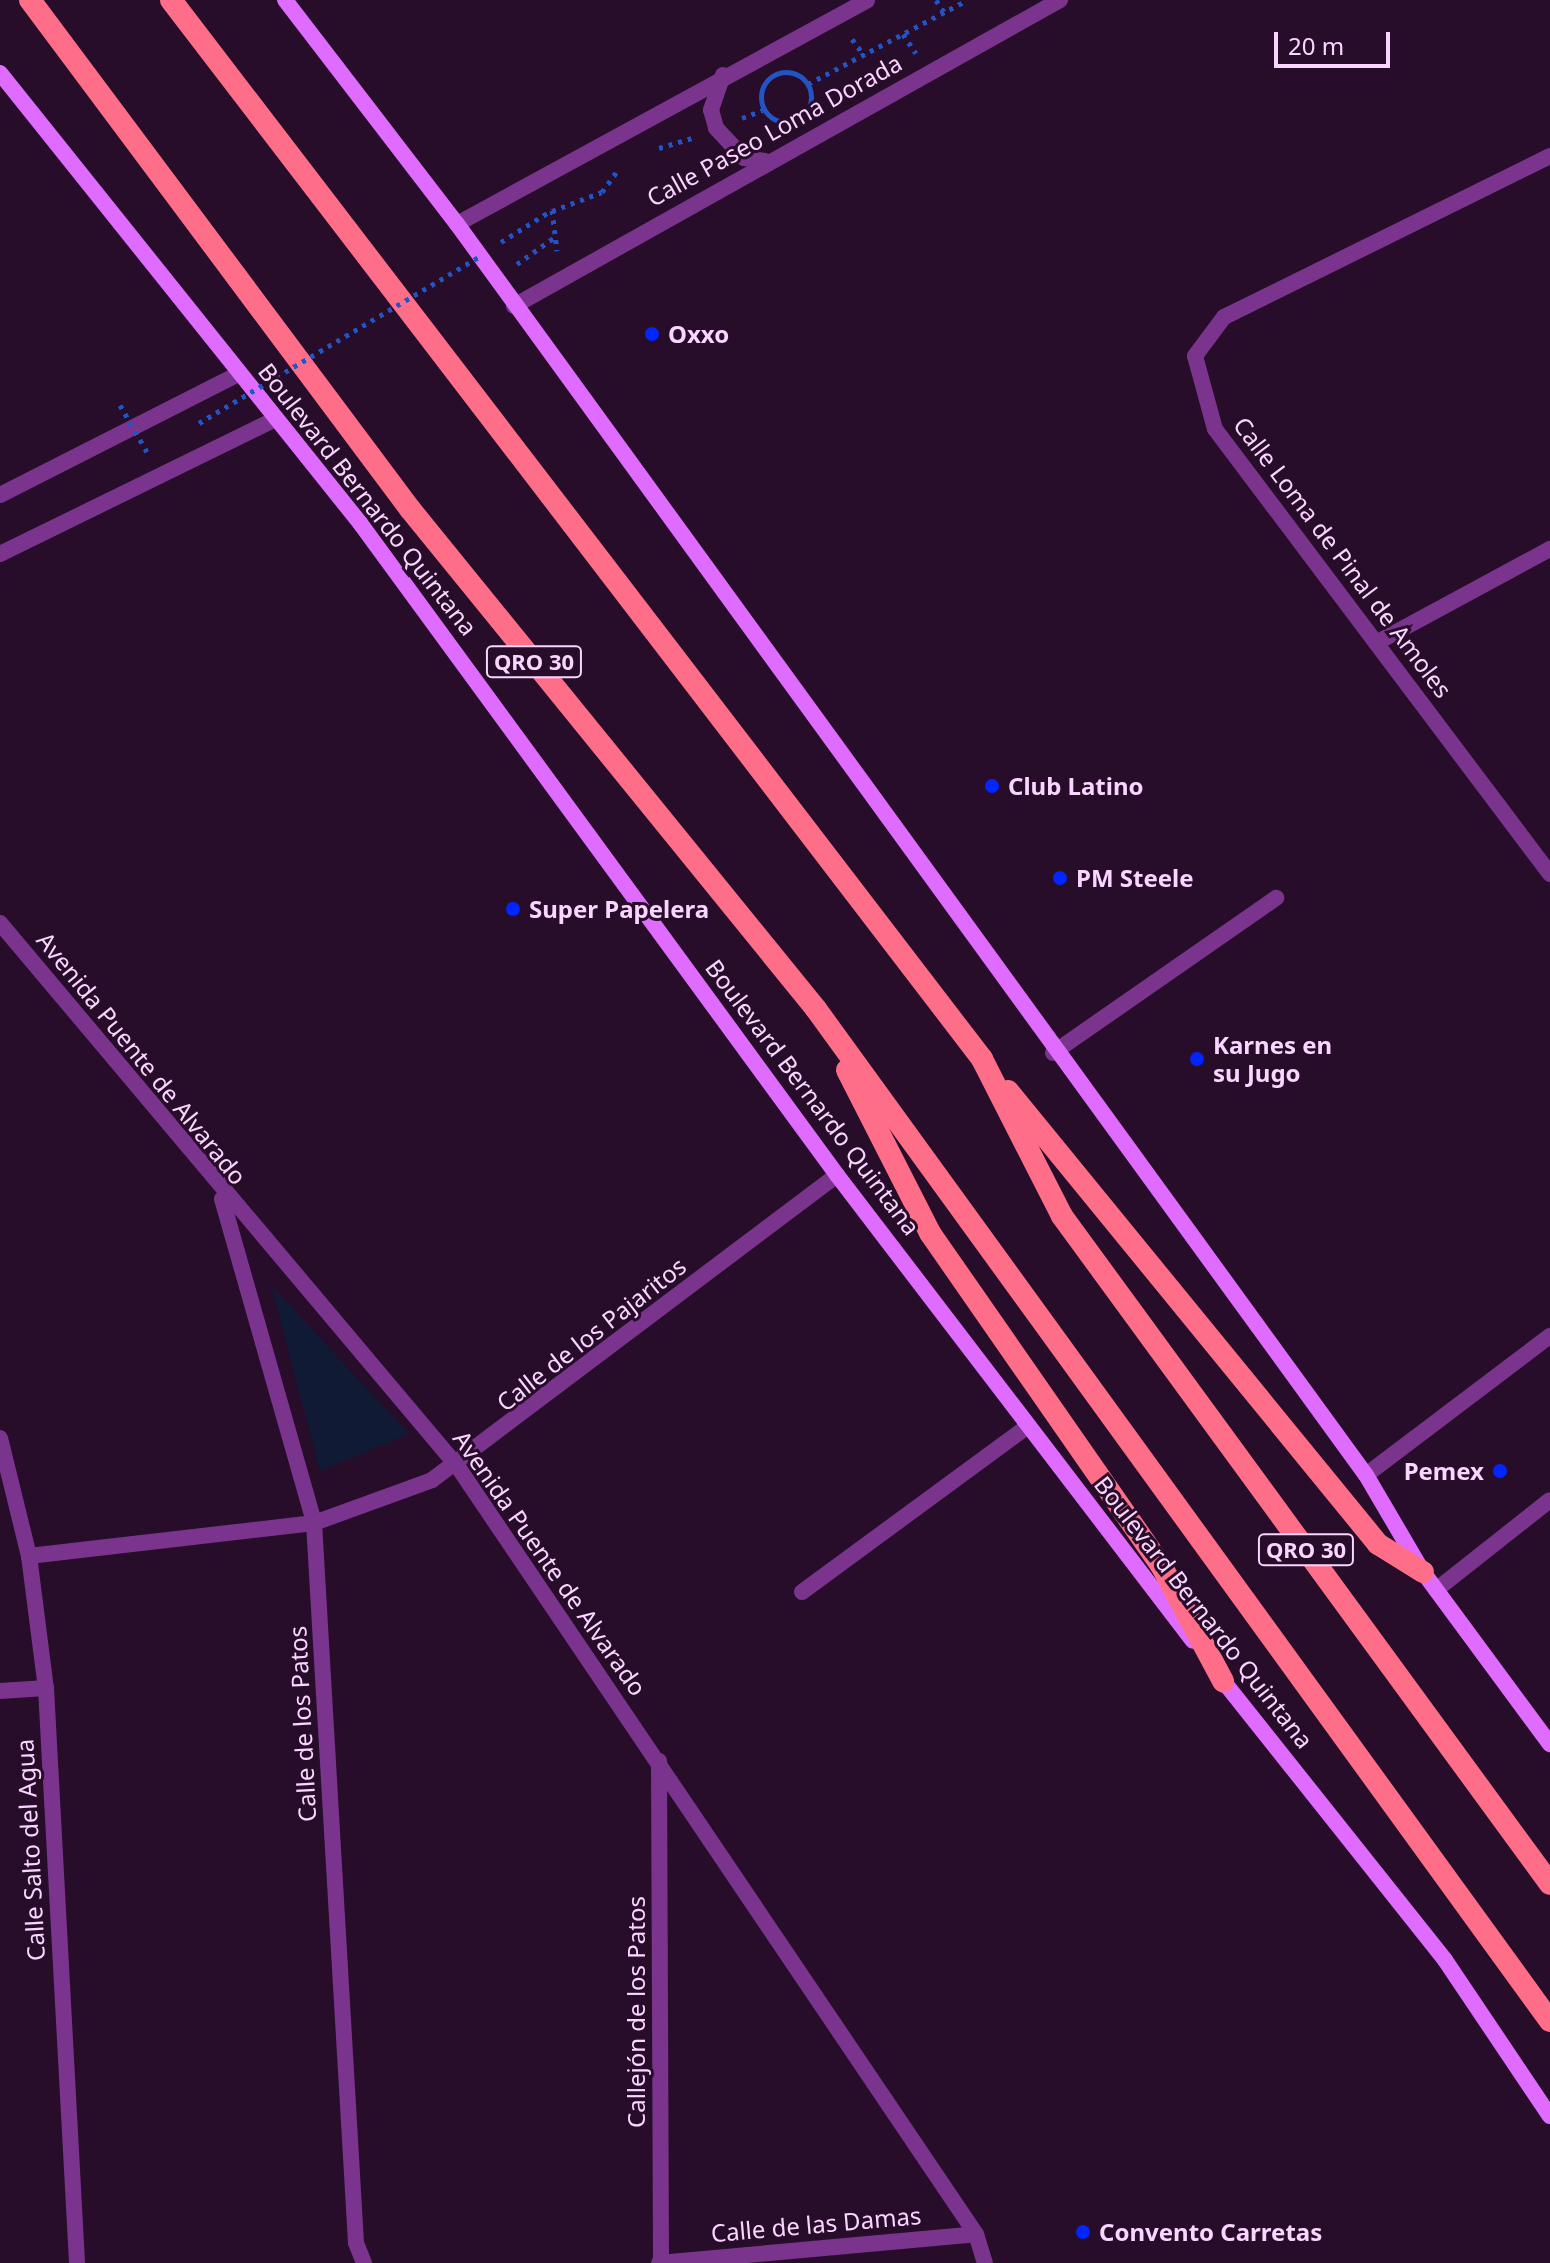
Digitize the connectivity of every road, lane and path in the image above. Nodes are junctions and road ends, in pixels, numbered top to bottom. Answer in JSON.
{"nodes":[{"id":1,"x":30,"y":0,"type":"edge"},
{"id":2,"x":171,"y":0,"type":"edge"},
{"id":3,"x":179,"y":0,"type":"edge"},
{"id":4,"x":285,"y":0,"type":"edge"},
{"id":5,"x":867,"y":0,"type":"edge"},
{"id":6,"x":936,"y":0,"type":"edge"},
{"id":7,"x":967,"y":0,"type":"edge"},
{"id":8,"x":1060,"y":0,"type":"edge"},
{"id":9,"x":944,"y":12,"type":"junction"},
{"id":10,"x":209,"y":51,"type":"junction"},
{"id":11,"x":0,"y":73,"type":"edge"},
{"id":12,"x":723,"y":75,"type":"junction"},
{"id":13,"x":808,"y":84,"type":"junction"},
{"id":14,"x":716,"y":128,"type":"junction"},
{"id":15,"x":646,"y":153,"type":"dead end"},
{"id":16,"x":1550,"y":156,"type":"edge"},
{"id":17,"x":765,"y":161,"type":"junction"},
{"id":18,"x":623,"y":163,"type":"dead end"},
{"id":19,"x":533,"y":178,"type":"junction"},
{"id":20,"x":552,"y":210,"type":"junction"},
{"id":21,"x":457,"y":224,"type":"junction"},
{"id":22,"x":555,"y":237,"type":"junction"},
{"id":23,"x":560,"y":277,"type":"junction"},
{"id":24,"x":493,"y":280,"type":"junction"},
{"id":25,"x":514,"y":306,"type":"junction"},
{"id":26,"x":238,"y":374,"type":"junction"},
{"id":27,"x":120,"y":405,"type":"dead end"},
{"id":28,"x":276,"y":419,"type":"junction"},
{"id":29,"x":199,"y":423,"type":"dead end"},
{"id":30,"x":147,"y":452,"type":"dead end"},
{"id":31,"x":0,"y":495,"type":"edge"},
{"id":32,"x":1550,"y":549,"type":"edge"},
{"id":33,"x":0,"y":554,"type":"edge"},
{"id":34,"x":1376,"y":643,"type":"junction"},
{"id":35,"x":1550,"y":874,"type":"edge"},
{"id":36,"x":1276,"y":898,"type":"dead end"},
{"id":37,"x":0,"y":923,"type":"edge"},
{"id":38,"x":816,"y":1009,"type":"junction"},
{"id":39,"x":1053,"y":1053,"type":"junction"},
{"id":40,"x":982,"y":1059,"type":"junction"},
{"id":41,"x":837,"y":1175,"type":"junction"},
{"id":42,"x":220,"y":1193,"type":"junction"},
{"id":43,"x":1550,"y":1336,"type":"edge"},
{"id":44,"x":1028,"y":1426,"type":"junction"},
{"id":45,"x":0,"y":1438,"type":"edge"},
{"id":46,"x":458,"y":1467,"type":"junction"},
{"id":47,"x":1366,"y":1475,"type":"junction"},
{"id":48,"x":1550,"y":1500,"type":"edge"},
{"id":49,"x":314,"y":1523,"type":"junction"},
{"id":50,"x":29,"y":1556,"type":"junction"},
{"id":51,"x":1430,"y":1581,"type":"junction"},
{"id":52,"x":802,"y":1592,"type":"dead end"},
{"id":53,"x":1223,"y":1681,"type":"junction"},
{"id":54,"x":46,"y":1688,"type":"junction"},
{"id":55,"x":0,"y":1691,"type":"edge"},
{"id":56,"x":1550,"y":1744,"type":"edge"},
{"id":57,"x":659,"y":1761,"type":"junction"},
{"id":58,"x":1550,"y":1884,"type":"edge"},
{"id":59,"x":1550,"y":2021,"type":"edge"},
{"id":60,"x":1550,"y":2116,"type":"edge"},
{"id":61,"x":976,"y":2234,"type":"junction"},
{"id":62,"x":77,"y":2263,"type":"edge"},
{"id":63,"x":364,"y":2263,"type":"edge"},
{"id":64,"x":660,"y":2263,"type":"edge"},
{"id":65,"x":985,"y":2263,"type":"edge"}],
"edges":[{"from":1,"to":38,"type":"highway","name":"Boulevard Bernardo Quintana","number":"QRO 30"},
{"from":2,"to":10,"type":"highway","number":"QRO 30"},
{"from":3,"to":10,"type":"highway"},
{"from":4,"to":21,"type":"main road"},
{"from":5,"to":12,"type":"street"},
{"from":6,"to":9,"type":"path"},
{"from":7,"to":9,"type":"path"},
{"from":8,"to":17,"type":"street","name":"Calle Paseo Loma Dorada"},
{"from":9,"to":13,"type":"path"},
{"from":10,"to":40,"type":"highway","number":"QRO 30"},
{"from":11,"to":26,"type":"main road","name":"Boulevard Bernardo Quintana"},
{"from":12,"to":14,"type":"street"},
{"from":12,"to":19,"type":"street"},
{"from":13,"to":13,"type":"path"},
{"from":14,"to":15,"type":"path"},
{"from":14,"to":17,"type":"street"},
{"from":16,"to":34,"type":"street","name":"Calle Loma de Pinal de Amoles"},
{"from":17,"to":23,"type":"street","name":"Calle Paseo Loma Dorada"},
{"from":18,"to":20,"type":"path"},
{"from":19,"to":20,"type":"path"},
{"from":19,"to":21,"type":"street"},
{"from":20,"to":22,"type":"path"},
{"from":20,"to":29,"type":"path","bridge":true},
{"from":21,"to":24,"type":"main road"},
{"from":22,"to":23,"type":"path"},
{"from":22,"to":24,"type":"path"},
{"from":23,"to":25,"type":"street","name":"Calle Paseo Loma Dorada"},
{"from":24,"to":25,"type":"main road"},
{"from":25,"to":39,"type":"main road"},
{"from":26,"to":28,"type":"main road","name":"Boulevard Bernardo Quintana"},
{"from":26,"to":31,"type":"street"},
{"from":27,"to":30,"type":"path","bridge":true},
{"from":28,"to":33,"type":"street"},
{"from":28,"to":41,"type":"main road","name":"Boulevard Bernardo Quintana"},
{"from":32,"to":34,"type":"street"},
{"from":34,"to":35,"type":"street","name":"Calle Loma de Pinal de Amoles"},
{"from":36,"to":39,"type":"street"},
{"from":37,"to":42,"type":"street","name":"Avenida Puente de Alvarado"},
{"from":38,"to":53,"type":"highway"},
{"from":38,"to":59,"type":"highway","name":"Boulevard Bernardo Quintana","number":"QRO 30"},
{"from":39,"to":47,"type":"main road"},
{"from":40,"to":51,"type":"highway"},
{"from":40,"to":58,"type":"highway","number":"QRO 30"},
{"from":41,"to":44,"type":"main road","name":"Boulevard Bernardo Quintana"},
{"from":41,"to":46,"type":"street","name":"Calle de los Pajaritos"},
{"from":42,"to":46,"type":"street","name":"Avenida Puente de Alvarado"},
{"from":42,"to":49,"type":"street","name":"Calle de los Patos"},
{"from":43,"to":47,"type":"street"},
{"from":44,"to":52,"type":"street"},
{"from":44,"to":53,"type":"main road","name":"Boulevard Bernardo Quintana"},
{"from":45,"to":50,"type":"street","name":"Calle Salto del Agua"},
{"from":46,"to":49,"type":"street","name":"Calle de los Pajaritos"},
{"from":46,"to":57,"type":"street","name":"Avenida Puente de Alvarado"},
{"from":47,"to":51,"type":"main road"},
{"from":48,"to":51,"type":"street"},
{"from":49,"to":50,"type":"street","name":"Calle de los Pajaritos"},
{"from":49,"to":63,"type":"street","name":"Calle de los Patos"},
{"from":50,"to":54,"type":"street","name":"Calle Salto del Agua"},
{"from":51,"to":56,"type":"main road"},
{"from":53,"to":60,"type":"main road","name":"Boulevard Bernardo Quintana"},
{"from":54,"to":55,"type":"street"},
{"from":54,"to":62,"type":"street","name":"Calle Salto del Agua"},
{"from":57,"to":61,"type":"street","name":"Avenida Puente de Alvarado"},
{"from":57,"to":64,"type":"street","name":"Callejón de los Patos"},
{"from":61,"to":64,"type":"street","name":"Calle de las Damas"},
{"from":61,"to":65,"type":"street","name":"Avenida Puente de Alvarado"}]}
